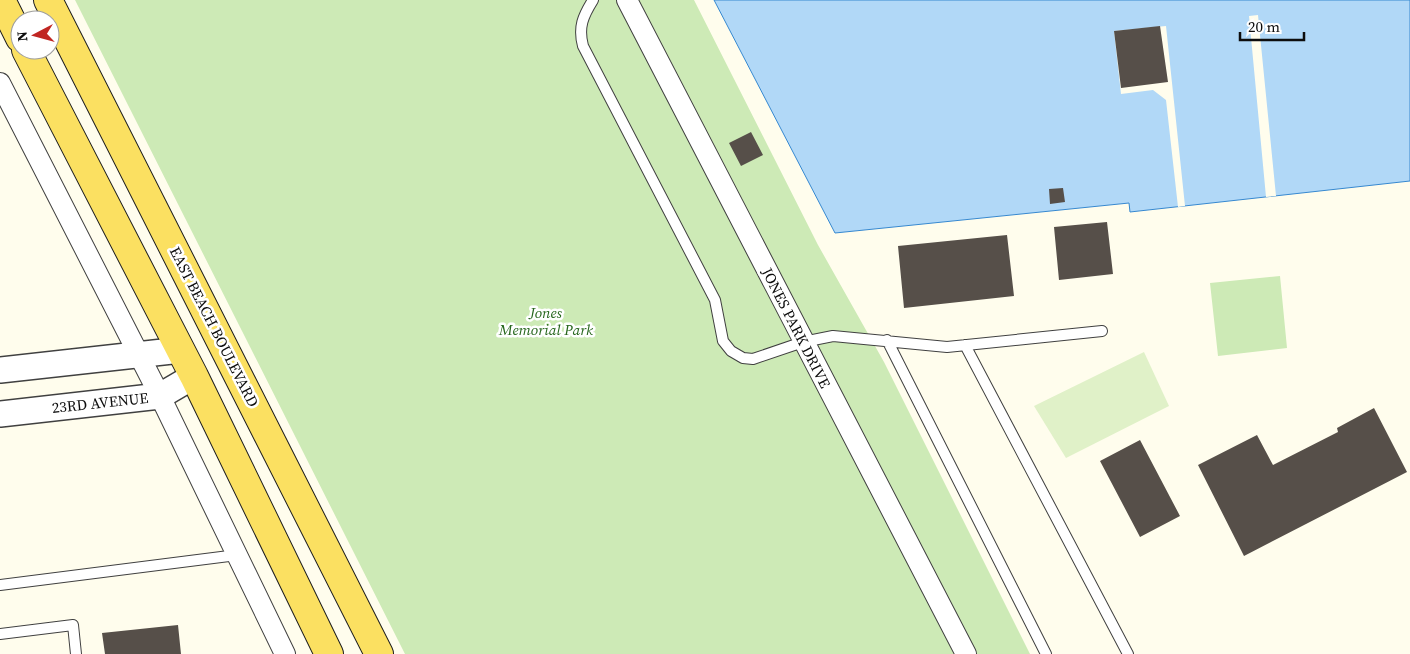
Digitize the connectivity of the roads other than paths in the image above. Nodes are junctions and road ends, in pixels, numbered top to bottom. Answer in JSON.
{"nodes":[{"id":1,"x":1,"y":0,"type":"edge"},
{"id":2,"x":48,"y":0,"type":"edge"},
{"id":3,"x":593,"y":0,"type":"edge"},
{"id":4,"x":627,"y":0,"type":"edge"},
{"id":5,"x":10,"y":18,"type":"edge"},
{"id":6,"x":31,"y":60,"type":"edge"},
{"id":7,"x":0,"y":83,"type":"edge"},
{"id":8,"x":1102,"y":330,"type":"dead end"},
{"id":9,"x":887,"y":340,"type":"junction"},
{"id":10,"x":803,"y":342,"type":"junction"},
{"id":11,"x":965,"y":345,"type":"junction"},
{"id":12,"x":181,"y":350,"type":"junction"},
{"id":13,"x":139,"y":355,"type":"junction"},
{"id":14,"x":0,"y":370,"type":"edge"},
{"id":15,"x":194,"y":376,"type":"junction"},
{"id":16,"x":160,"y":396,"type":"junction"},
{"id":17,"x":0,"y":414,"type":"edge"},
{"id":18,"x":237,"y":555,"type":"junction"},
{"id":19,"x":291,"y":576,"type":"junction"},
{"id":20,"x":0,"y":585,"type":"edge"},
{"id":21,"x":0,"y":634,"type":"edge"},
{"id":22,"x":76,"y":654,"type":"edge"},
{"id":23,"x":285,"y":654,"type":"edge"},
{"id":24,"x":314,"y":654,"type":"edge"},
{"id":25,"x":329,"y":654,"type":"edge"},
{"id":26,"x":379,"y":654,"type":"edge"},
{"id":27,"x":966,"y":654,"type":"edge"},
{"id":28,"x":1046,"y":654,"type":"edge"},
{"id":29,"x":1128,"y":654,"type":"edge"}],
"edges":[{"from":1,"to":5,"type":"main road"},
{"from":2,"to":26,"type":"main road","name":"EAST BEACH BOULEVARD"},
{"from":3,"to":10,"type":"lane"},
{"from":4,"to":10,"type":"street","name":"JONES PARK DRIVE"},
{"from":6,"to":12,"type":"main road"},
{"from":7,"to":13,"type":"street"},
{"from":8,"to":11,"type":"lane"},
{"from":9,"to":10,"type":"lane"},
{"from":9,"to":11,"type":"lane"},
{"from":9,"to":28,"type":"lane"},
{"from":10,"to":27,"type":"street","name":"JONES PARK DRIVE"},
{"from":11,"to":29,"type":"lane"},
{"from":12,"to":13,"type":"street"},
{"from":12,"to":15,"type":"main road"},
{"from":13,"to":14,"type":"street"},
{"from":13,"to":16,"type":"street"},
{"from":15,"to":16,"type":"street","name":"23RD AVENUE"},
{"from":15,"to":19,"type":"main road"},
{"from":16,"to":17,"type":"street","name":"23RD AVENUE"},
{"from":16,"to":18,"type":"street"},
{"from":18,"to":20,"type":"lane"},
{"from":18,"to":23,"type":"street"},
{"from":19,"to":24,"type":"main road"},
{"from":19,"to":25,"type":"main road"},
{"from":21,"to":22,"type":"lane"}]}
